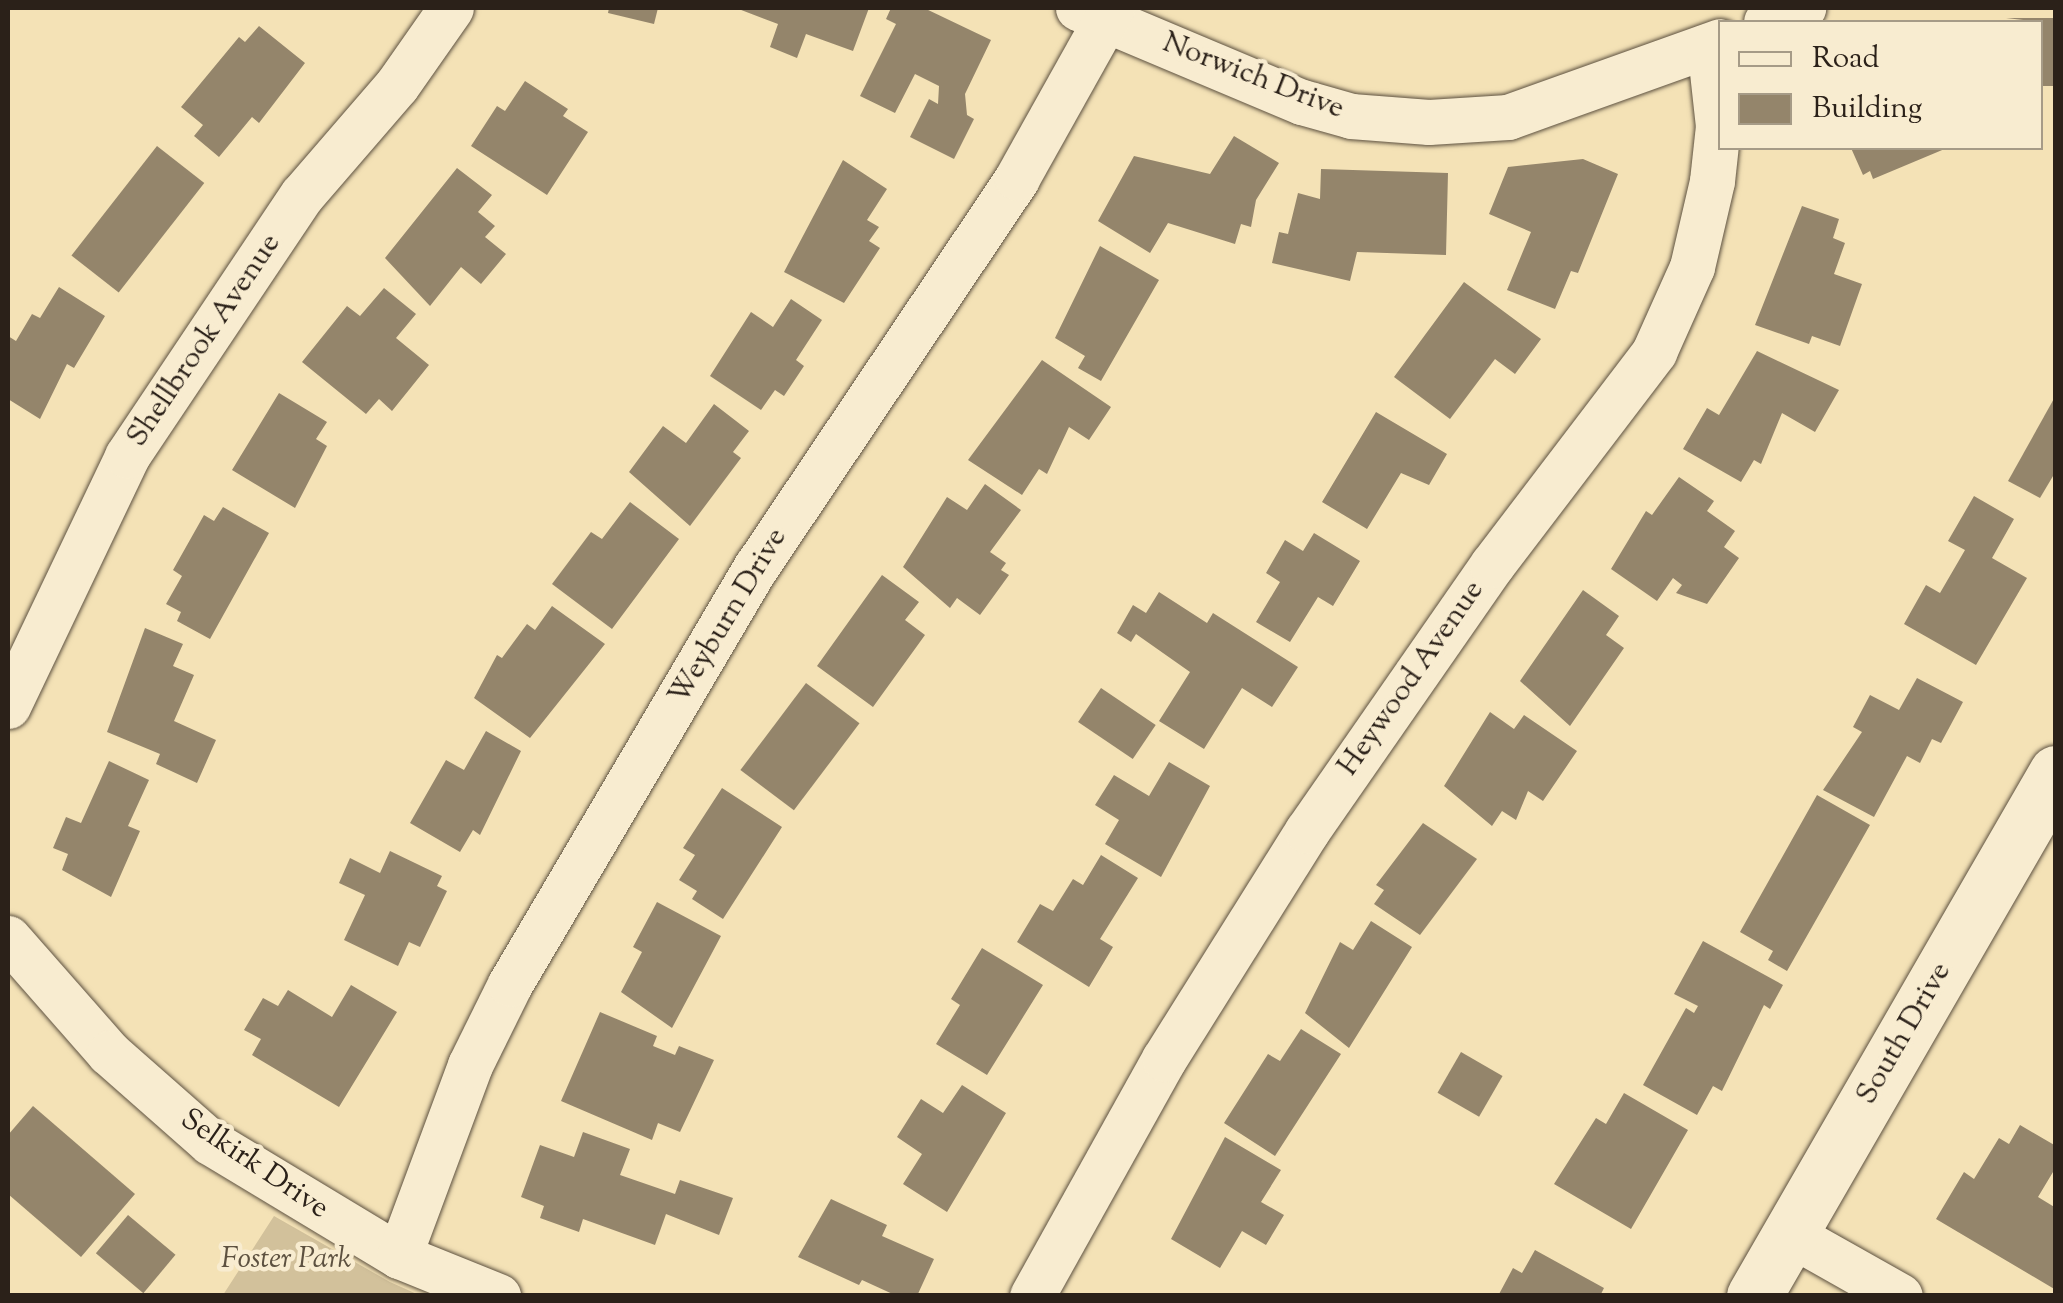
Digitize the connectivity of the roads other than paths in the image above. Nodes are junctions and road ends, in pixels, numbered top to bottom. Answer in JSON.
{"nodes":[{"id":1,"x":451,"y":8,"type":"edge"},
{"id":2,"x":1803,"y":8,"type":"edge"},
{"id":3,"x":1098,"y":12,"type":"edge"},
{"id":4,"x":1771,"y":20,"type":"edge"},
{"id":5,"x":1715,"y":43,"type":"edge"},
{"id":6,"x":8,"y":706,"type":"edge"},
{"id":7,"x":2056,"y":773,"type":"edge"},
{"id":8,"x":8,"y":938,"type":"edge"},
{"id":9,"x":1790,"y":1234,"type":"junction"},
{"id":10,"x":399,"y":1256,"type":"junction"},
{"id":11,"x":498,"y":1296,"type":"edge"},
{"id":12,"x":1032,"y":1296,"type":"edge"},
{"id":13,"x":1754,"y":1296,"type":"edge"},
{"id":14,"x":1900,"y":1296,"type":"edge"}],
"edges":[{"from":1,"to":6,"type":"street","name":"Shellbrook Avenue"},
{"from":2,"to":4,"type":"street"},
{"from":3,"to":5,"type":"street","name":"Norwich Drive"},
{"from":3,"to":10,"type":"street","name":"Weyburn Drive"},
{"from":5,"to":12,"type":"street","name":"Heywood Avenue"},
{"from":7,"to":9,"type":"street","name":"South Drive"},
{"from":8,"to":10,"type":"street","name":"Selkirk Drive"},
{"from":9,"to":13,"type":"street","name":"South Drive"},
{"from":9,"to":14,"type":"street"},
{"from":10,"to":11,"type":"street","name":"Selkirk Drive"}]}
